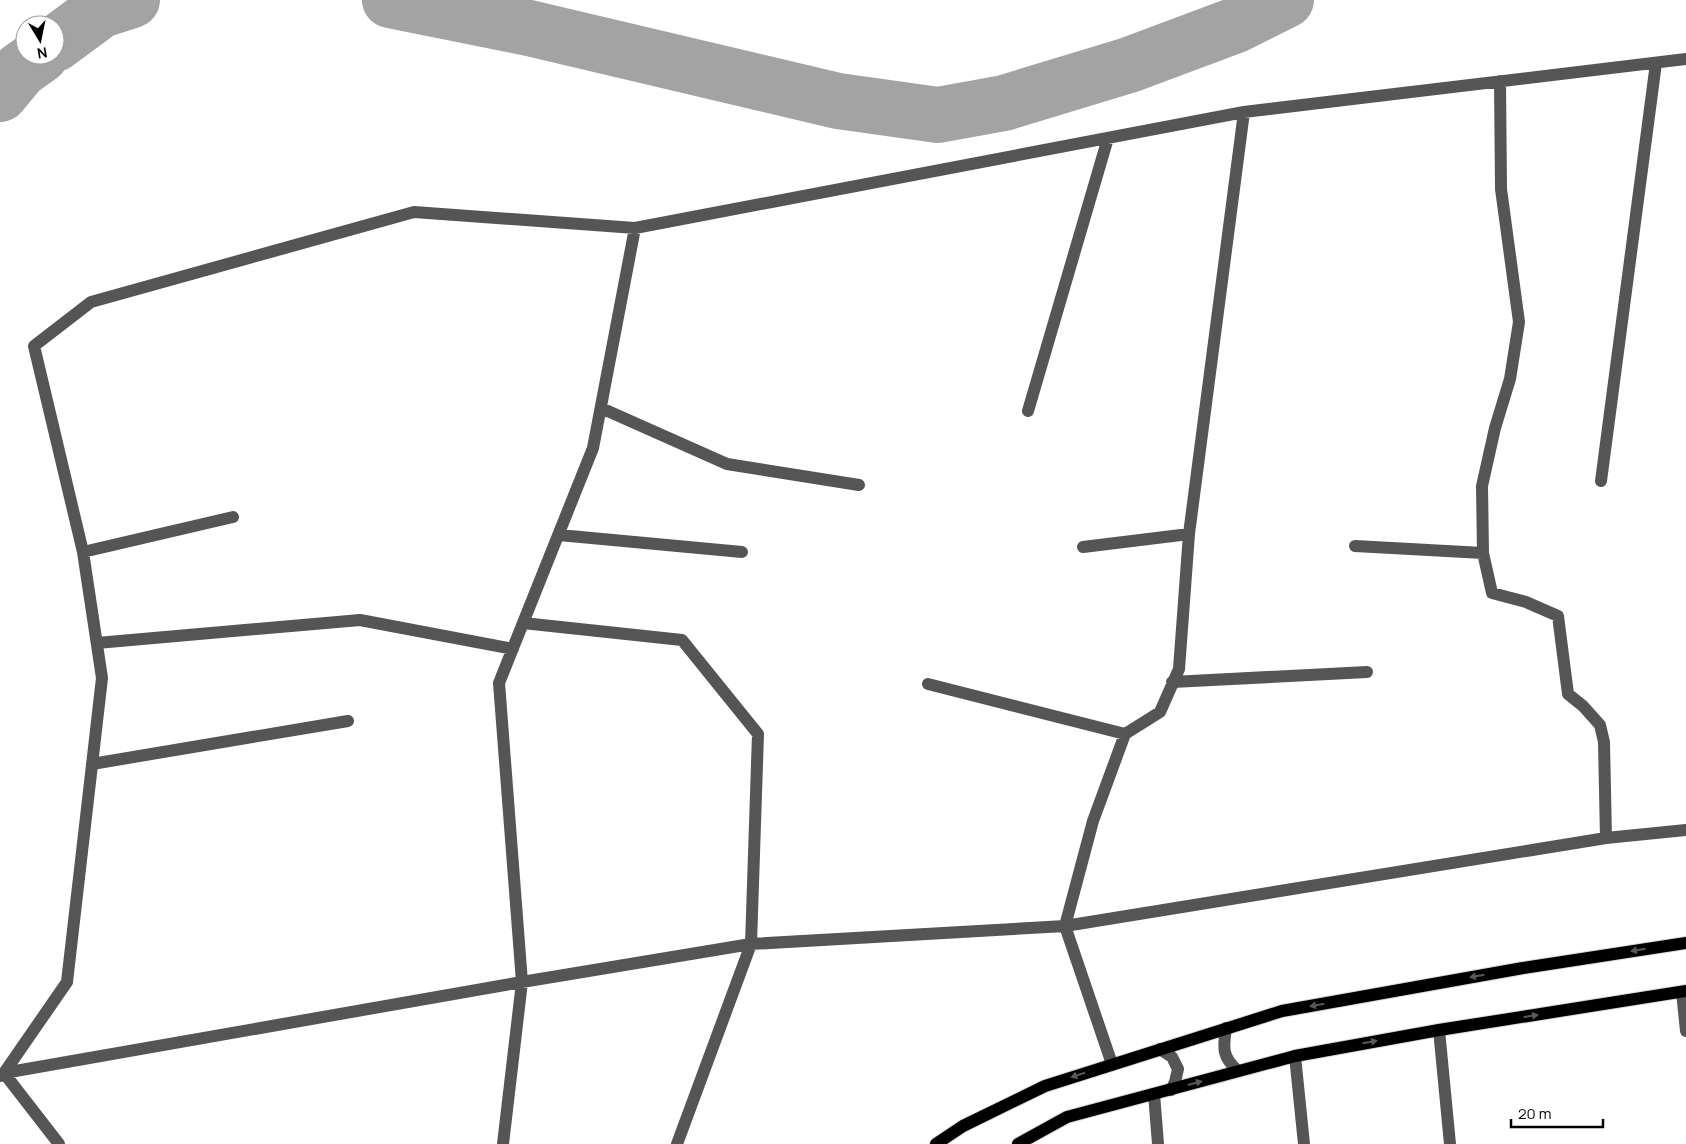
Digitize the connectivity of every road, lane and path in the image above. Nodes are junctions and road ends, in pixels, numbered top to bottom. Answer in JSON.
{"nodes":[{"id":1,"x":1686,"y":59,"type":"edge"},
{"id":2,"x":1656,"y":62,"type":"junction"},
{"id":3,"x":1500,"y":81,"type":"junction"},
{"id":4,"x":1244,"y":112,"type":"junction"},
{"id":5,"x":1108,"y":138,"type":"junction"},
{"id":6,"x":635,"y":228,"type":"junction"},
{"id":7,"x":601,"y":408,"type":"junction"},
{"id":8,"x":1028,"y":411,"type":"dead end"},
{"id":9,"x":1602,"y":481,"type":"dead end"},
{"id":10,"x":859,"y":485,"type":"dead end"},
{"id":11,"x":233,"y":517,"type":"dead end"},
{"id":12,"x":1189,"y":534,"type":"junction"},
{"id":13,"x":558,"y":535,"type":"junction"},
{"id":14,"x":1356,"y":546,"type":"dead end"},
{"id":15,"x":1083,"y":547,"type":"dead end"},
{"id":16,"x":83,"y":552,"type":"junction"},
{"id":17,"x":742,"y":552,"type":"dead end"},
{"id":18,"x":1483,"y":553,"type":"junction"},
{"id":19,"x":523,"y":623,"type":"junction"},
{"id":20,"x":97,"y":643,"type":"junction"},
{"id":21,"x":513,"y":650,"type":"junction"},
{"id":22,"x":1367,"y":672,"type":"dead end"},
{"id":23,"x":1172,"y":682,"type":"junction"},
{"id":24,"x":928,"y":684,"type":"dead end"},
{"id":25,"x":348,"y":721,"type":"dead end"},
{"id":26,"x":1125,"y":734,"type":"junction"},
{"id":27,"x":92,"y":764,"type":"junction"},
{"id":28,"x":1686,"y":830,"type":"edge"},
{"id":29,"x":1606,"y":838,"type":"junction"},
{"id":30,"x":1065,"y":926,"type":"junction"},
{"id":31,"x":1686,"y":943,"type":"edge"},
{"id":32,"x":751,"y":944,"type":"junction"},
{"id":33,"x":522,"y":982,"type":"junction"},
{"id":34,"x":1684,"y":991,"type":"edge"},
{"id":35,"x":1226,"y":1028,"type":"junction"},
{"id":36,"x":1439,"y":1030,"type":"junction"},
{"id":37,"x":1686,"y":1031,"type":"edge"},
{"id":38,"x":1160,"y":1049,"type":"junction"},
{"id":39,"x":1295,"y":1056,"type":"junction"},
{"id":40,"x":1112,"y":1064,"type":"junction"},
{"id":41,"x":1238,"y":1071,"type":"junction"},
{"id":42,"x":2,"y":1075,"type":"edge"},
{"id":43,"x":1171,"y":1090,"type":"junction"},
{"id":44,"x":1154,"y":1094,"type":"junction"},
{"id":45,"x":59,"y":1144,"type":"edge"},
{"id":46,"x":503,"y":1144,"type":"edge"},
{"id":47,"x":677,"y":1144,"type":"edge"},
{"id":48,"x":936,"y":1144,"type":"edge"},
{"id":49,"x":1018,"y":1144,"type":"edge"},
{"id":50,"x":1158,"y":1144,"type":"edge"},
{"id":51,"x":1304,"y":1144,"type":"edge"},
{"id":52,"x":1450,"y":1144,"type":"edge"}],
"edges":[{"from":1,"to":2,"type":"street"},
{"from":2,"to":3,"type":"street"},
{"from":2,"to":9,"type":"street"},
{"from":3,"to":4,"type":"street"},
{"from":3,"to":18,"type":"street"},
{"from":4,"to":5,"type":"street"},
{"from":4,"to":12,"type":"street"},
{"from":5,"to":6,"type":"street"},
{"from":5,"to":8,"type":"street"},
{"from":6,"to":7,"type":"street"},
{"from":6,"to":16,"type":"street"},
{"from":7,"to":10,"type":"street"},
{"from":7,"to":13,"type":"street"},
{"from":11,"to":16,"type":"street"},
{"from":12,"to":15,"type":"street"},
{"from":12,"to":23,"type":"street"},
{"from":13,"to":17,"type":"street"},
{"from":13,"to":19,"type":"street"},
{"from":14,"to":18,"type":"street"},
{"from":16,"to":20,"type":"street"},
{"from":18,"to":29,"type":"street"},
{"from":19,"to":21,"type":"street"},
{"from":19,"to":32,"type":"street"},
{"from":20,"to":21,"type":"street"},
{"from":20,"to":27,"type":"street"},
{"from":21,"to":33,"type":"street"},
{"from":22,"to":23,"type":"street"},
{"from":23,"to":26,"type":"street"},
{"from":24,"to":26,"type":"street"},
{"from":25,"to":27,"type":"street"},
{"from":26,"to":30,"type":"street"},
{"from":27,"to":42,"type":"street"},
{"from":28,"to":29,"type":"street"},
{"from":29,"to":30,"type":"street"},
{"from":30,"to":32,"type":"street"},
{"from":30,"to":40,"type":"street"},
{"from":31,"to":35,"type":"main road","one_way":true},
{"from":32,"to":33,"type":"street"},
{"from":32,"to":47,"type":"street"},
{"from":33,"to":42,"type":"street"},
{"from":33,"to":46,"type":"street"},
{"from":36,"to":34,"type":"main road","one_way":true},
{"from":34,"to":37,"type":"street"},
{"from":35,"to":38,"type":"main road"},
{"from":35,"to":41,"type":"street"},
{"from":39,"to":36,"type":"main road","one_way":true},
{"from":36,"to":52,"type":"street"},
{"from":38,"to":40,"type":"main road"},
{"from":38,"to":43,"type":"street"},
{"from":39,"to":41,"type":"main road"},
{"from":39,"to":51,"type":"street"},
{"from":40,"to":48,"type":"main road","one_way":true},
{"from":43,"to":41,"type":"main road","one_way":true},
{"from":42,"to":45,"type":"street"},
{"from":43,"to":44,"type":"main road"},
{"from":44,"to":49,"type":"main road"},
{"from":44,"to":50,"type":"street"}]}
